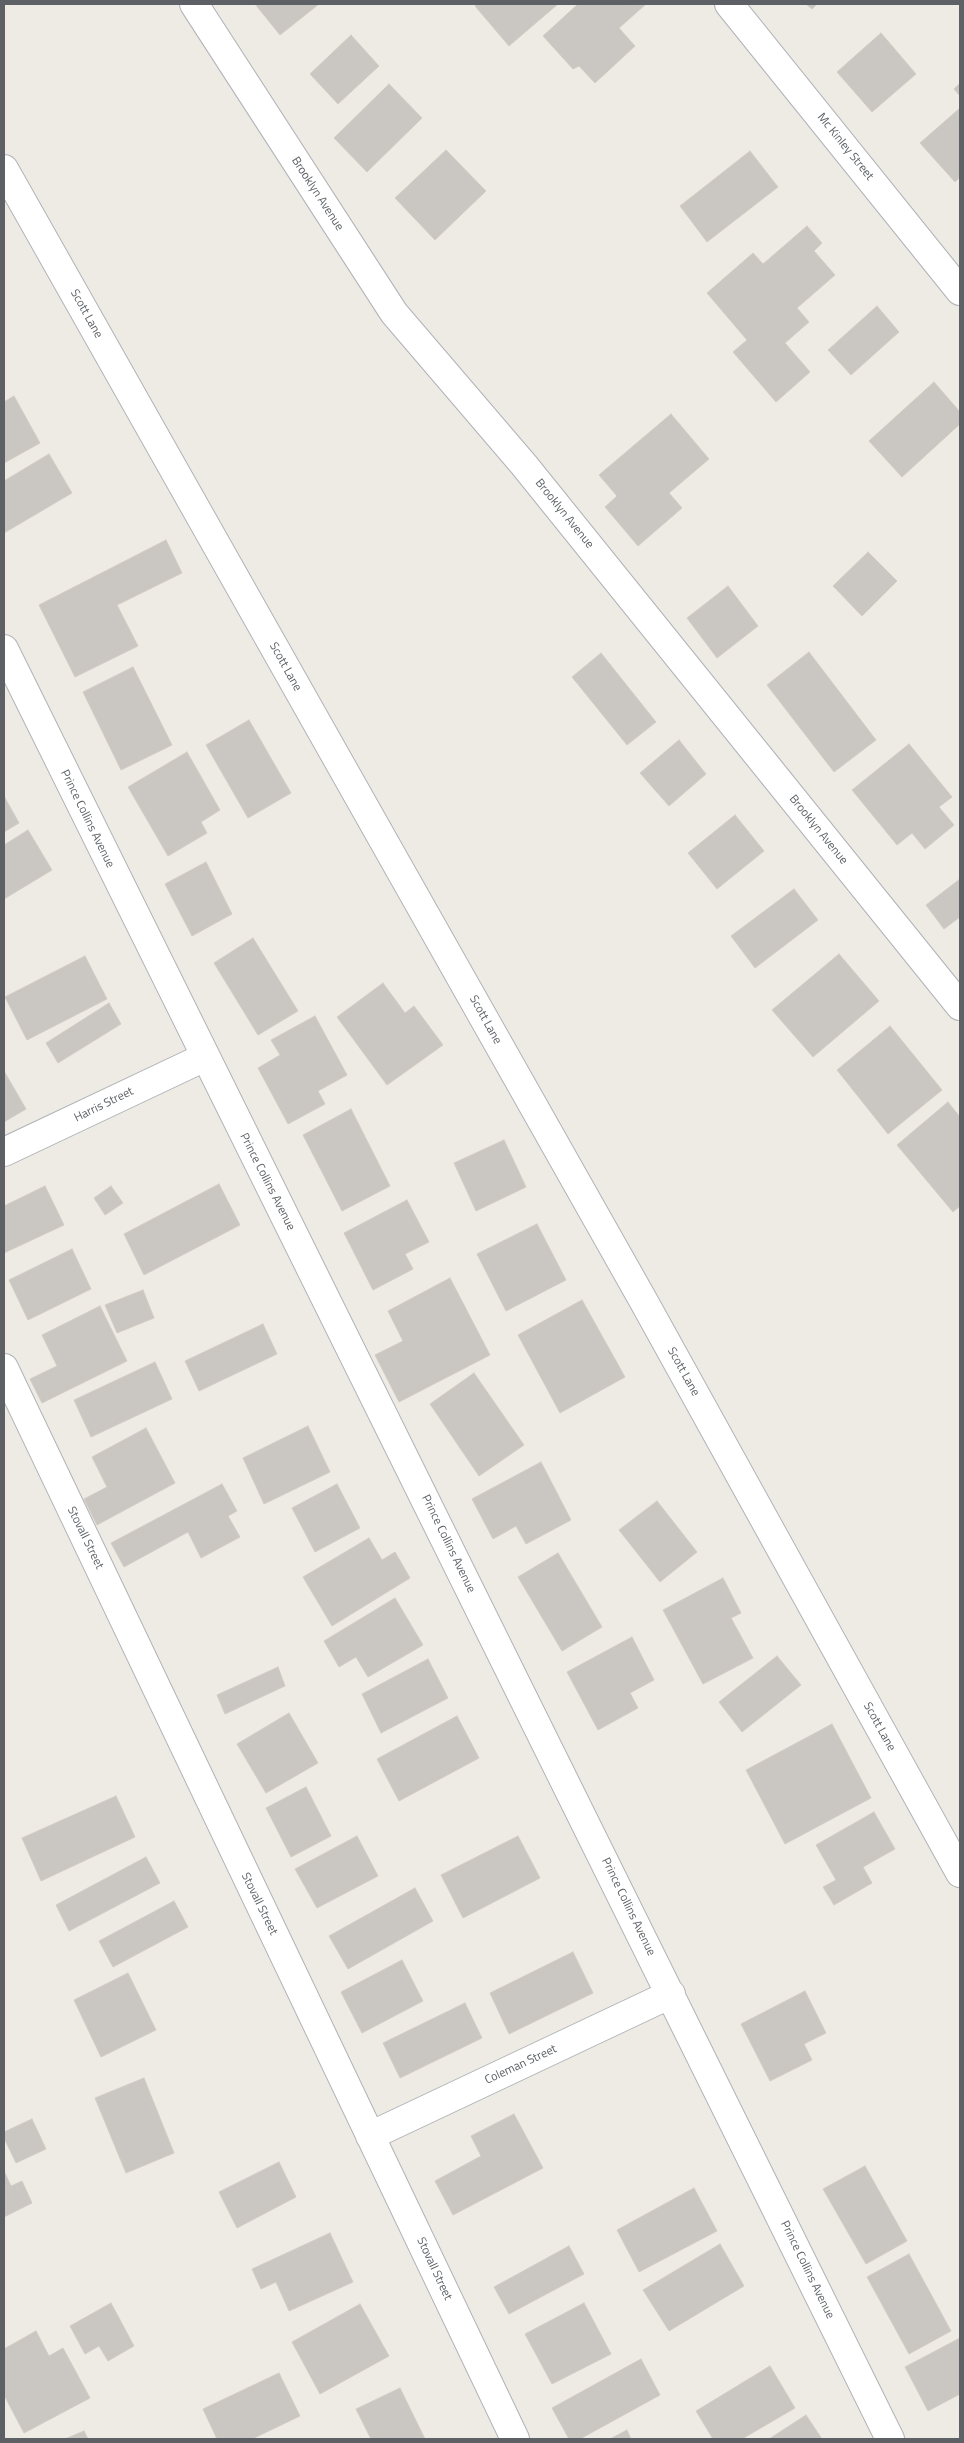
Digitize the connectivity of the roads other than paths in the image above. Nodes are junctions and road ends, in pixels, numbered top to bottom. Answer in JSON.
{"nodes":[{"id":1,"x":194,"y":4,"type":"edge"},
{"id":2,"x":729,"y":4,"type":"edge"},
{"id":3,"x":4,"y":169,"type":"edge"},
{"id":4,"x":958,"y":282,"type":"edge"},
{"id":5,"x":4,"y":649,"type":"edge"},
{"id":6,"x":960,"y":1006,"type":"edge"},
{"id":7,"x":204,"y":1057,"type":"junction"},
{"id":8,"x":4,"y":1152,"type":"edge"},
{"id":9,"x":4,"y":1368,"type":"edge"},
{"id":10,"x":960,"y":1873,"type":"edge"},
{"id":11,"x":671,"y":1994,"type":"junction"},
{"id":12,"x":370,"y":2136,"type":"junction"},
{"id":13,"x":515,"y":2439,"type":"edge"},
{"id":14,"x":890,"y":2439,"type":"edge"}],
"edges":[{"from":1,"to":6,"type":"street","name":"Brooklyn Avenue"},
{"from":2,"to":4,"type":"street","name":"Mc Kinley Street"},
{"from":3,"to":10,"type":"street","name":"Scott Lane"},
{"from":5,"to":7,"type":"street","name":"Prince Collins Avenue"},
{"from":7,"to":8,"type":"street","name":"Harris Street"},
{"from":7,"to":11,"type":"street","name":"Prince Collins Avenue"},
{"from":9,"to":12,"type":"street","name":"Stovall Street"},
{"from":11,"to":12,"type":"street","name":"Coleman Street"},
{"from":11,"to":14,"type":"street","name":"Prince Collins Avenue"},
{"from":12,"to":13,"type":"street","name":"Stovall Street"}]}
